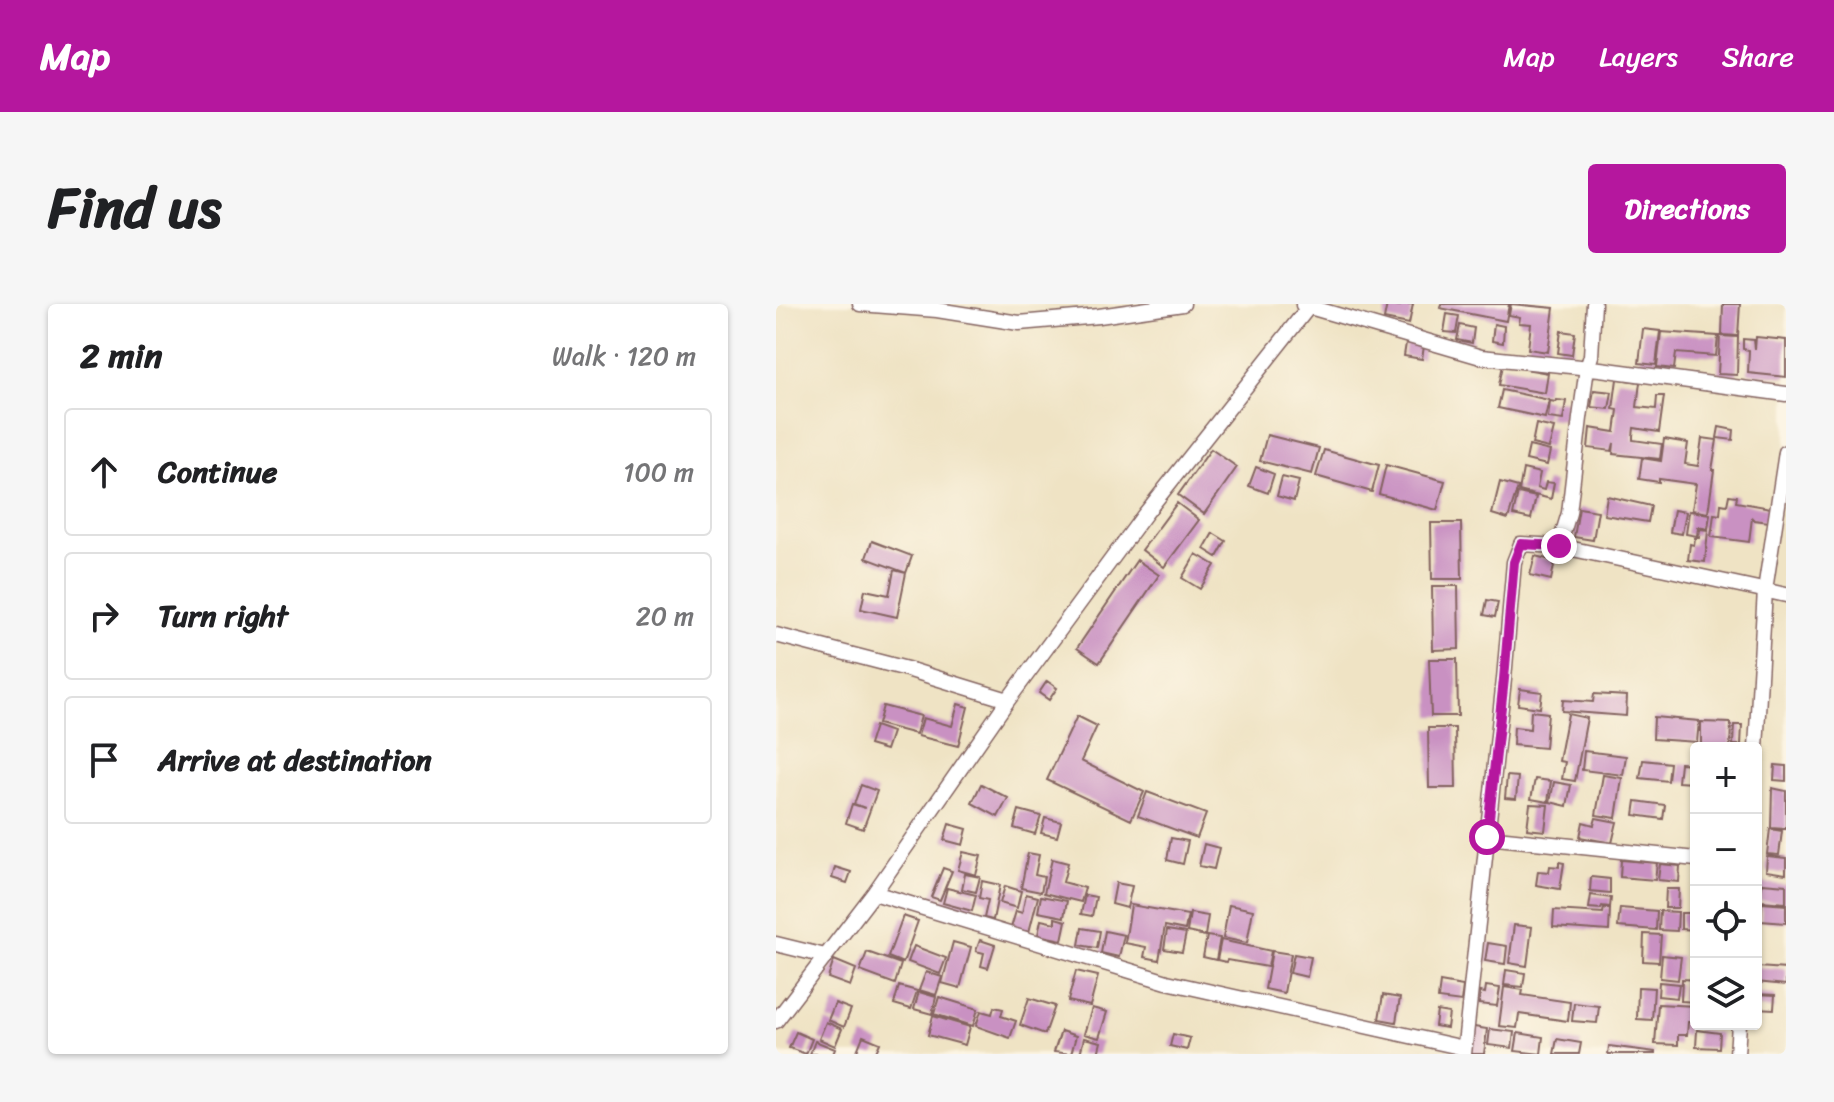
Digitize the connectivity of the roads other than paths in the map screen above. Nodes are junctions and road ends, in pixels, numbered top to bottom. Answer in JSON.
{"nodes":[{"id":1,"x":860,"y":304,"type":"edge"},
{"id":2,"x":1183,"y":304,"type":"edge"},
{"id":3,"x":1594,"y":304,"type":"edge"},
{"id":4,"x":1306,"y":305,"type":"edge"},
{"id":5,"x":1587,"y":368,"type":"junction"},
{"id":6,"x":1786,"y":394,"type":"edge"},
{"id":7,"x":1786,"y":452,"type":"edge"},
{"id":8,"x":1559,"y":546,"type":"junction"},
{"id":9,"x":1765,"y":590,"type":"junction"},
{"id":10,"x":1786,"y":595,"type":"edge"},
{"id":11,"x":776,"y":635,"type":"edge"},
{"id":12,"x":1008,"y":700,"type":"junction"},
{"id":13,"x":1756,"y":742,"type":"edge"},
{"id":14,"x":1487,"y":837,"type":"junction"},
{"id":15,"x":1690,"y":858,"type":"edge"},
{"id":16,"x":874,"y":893,"type":"junction"},
{"id":17,"x":776,"y":944,"type":"edge"},
{"id":18,"x":825,"y":956,"type":"junction"},
{"id":19,"x":776,"y":1021,"type":"edge"},
{"id":20,"x":1739,"y":1030,"type":"edge"},
{"id":21,"x":1464,"y":1051,"type":"edge"},
{"id":22,"x":1737,"y":1054,"type":"edge"}],
"edges":[{"from":1,"to":2,"type":"street"},
{"from":3,"to":5,"type":"street"},
{"from":4,"to":5,"type":"street"},
{"from":4,"to":12,"type":"street"},
{"from":5,"to":6,"type":"street"},
{"from":5,"to":8,"type":"street"},
{"from":7,"to":9,"type":"street"},
{"from":8,"to":9,"type":"street"},
{"from":8,"to":14,"type":"street"},
{"from":9,"to":10,"type":"street"},
{"from":9,"to":13,"type":"street"},
{"from":11,"to":12,"type":"street"},
{"from":12,"to":16,"type":"street"},
{"from":14,"to":15,"type":"street"},
{"from":14,"to":21,"type":"street"},
{"from":16,"to":18,"type":"street"},
{"from":16,"to":21,"type":"street"},
{"from":17,"to":18,"type":"street"},
{"from":18,"to":19,"type":"street"},
{"from":20,"to":22,"type":"street"}]}
